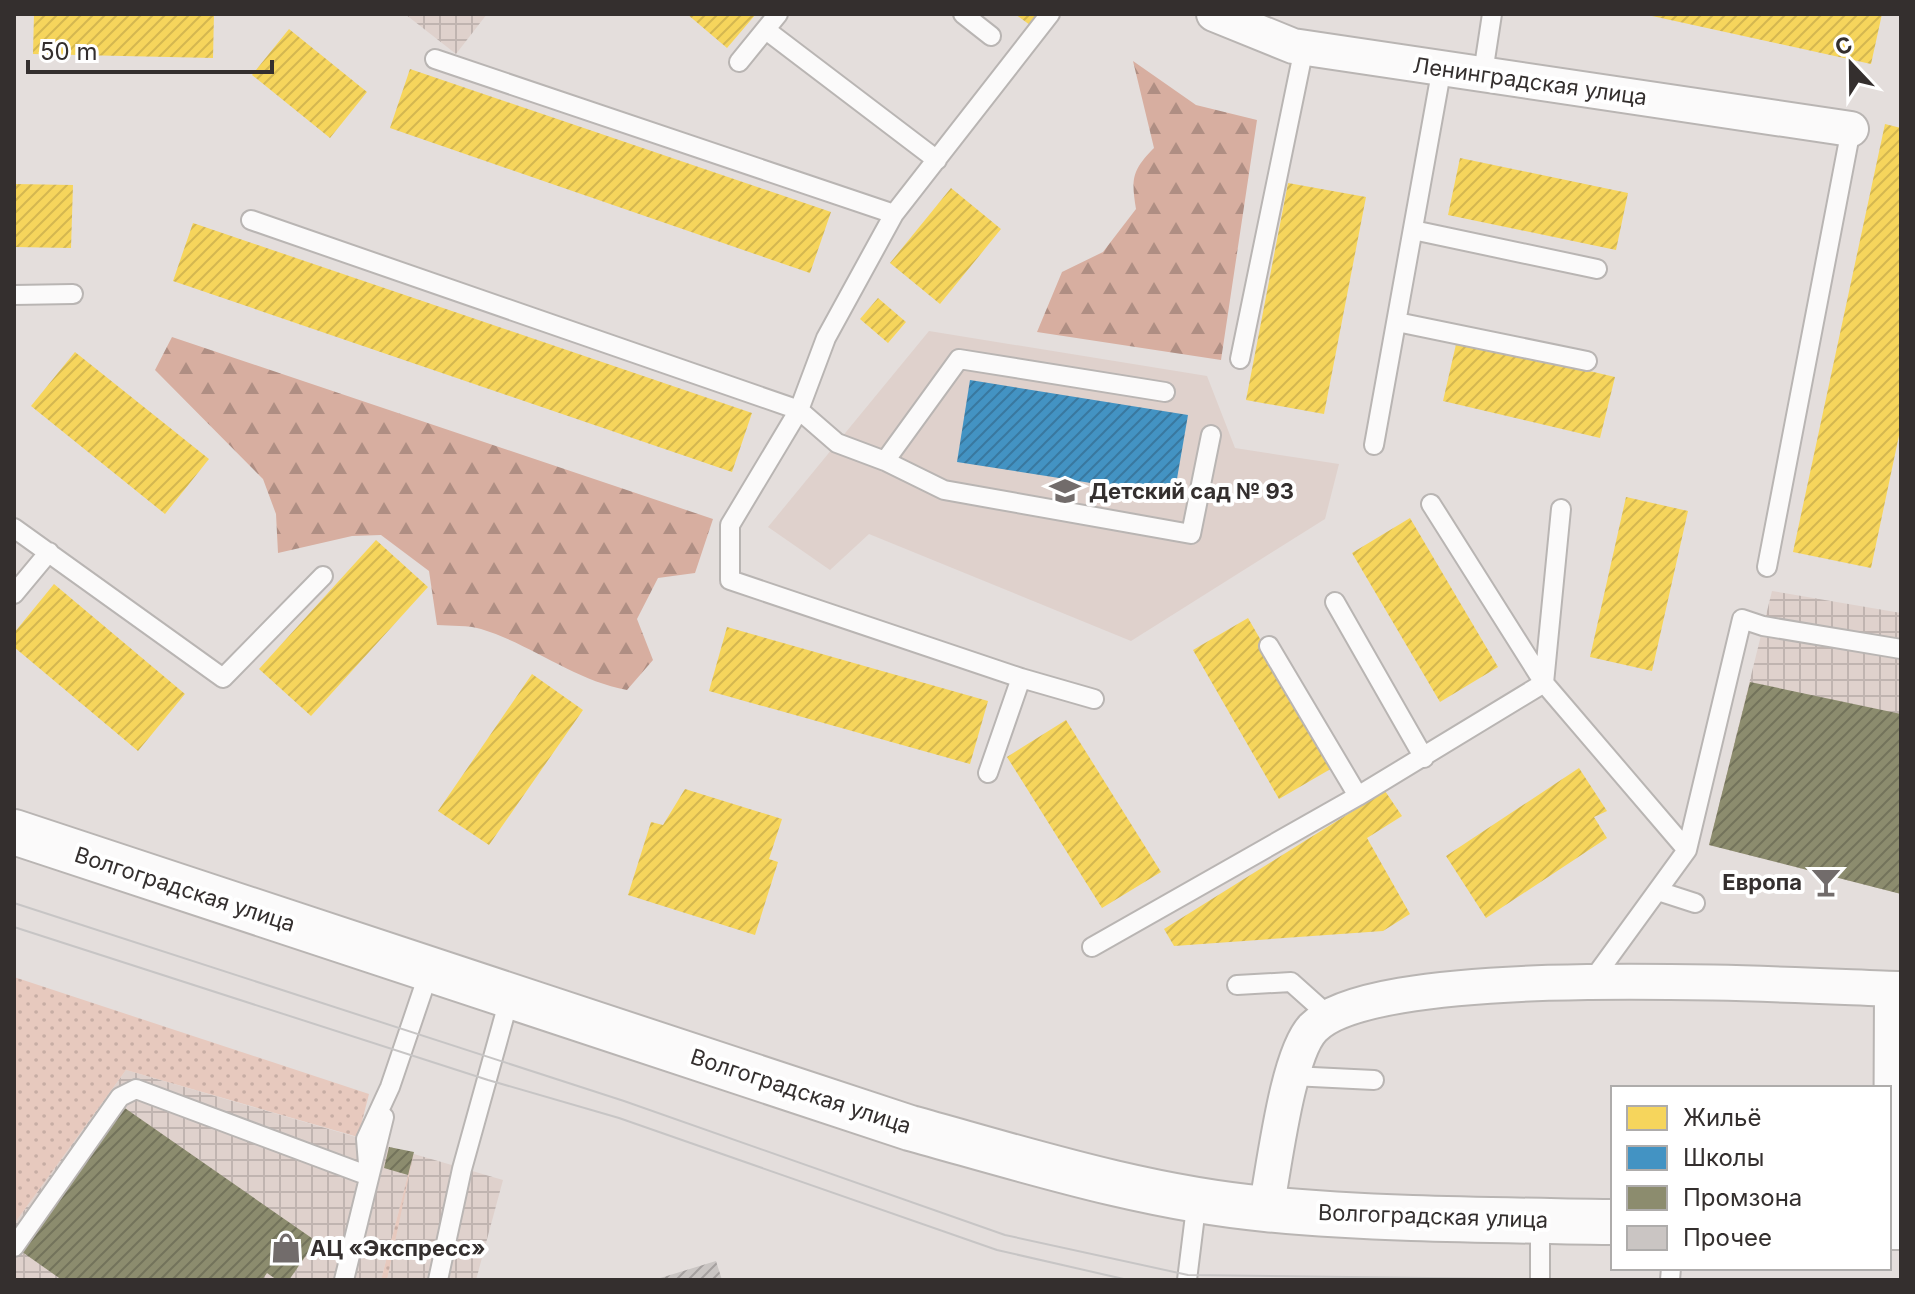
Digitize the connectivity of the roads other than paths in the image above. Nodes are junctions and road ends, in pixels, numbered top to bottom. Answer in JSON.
{"nodes":[{"id":1,"x":778,"y":14,"type":"edge"},
{"id":2,"x":963,"y":14,"type":"edge"},
{"id":3,"x":1050,"y":14,"type":"edge"},
{"id":4,"x":1214,"y":14,"type":"edge"},
{"id":5,"x":1492,"y":14,"type":"edge"},
{"id":6,"x":766,"y":30,"type":"junction"},
{"id":7,"x":991,"y":36,"type":"dead end"},
{"id":8,"x":1304,"y":48,"type":"junction"},
{"id":9,"x":435,"y":59,"type":"dead end"},
{"id":10,"x":739,"y":62,"type":"dead end"},
{"id":11,"x":1442,"y":67,"type":"junction"},
{"id":12,"x":1483,"y":73,"type":"junction"},
{"id":13,"x":1851,"y":129,"type":"joint"},
{"id":14,"x":937,"y":160,"type":"junction"},
{"id":15,"x":894,"y":214,"type":"junction"},
{"id":16,"x":251,"y":220,"type":"dead end"},
{"id":17,"x":1413,"y":230,"type":"junction"},
{"id":18,"x":1597,"y":269,"type":"dead end"},
{"id":19,"x":73,"y":294,"type":"dead end"},
{"id":20,"x":14,"y":295,"type":"edge"},
{"id":21,"x":1397,"y":322,"type":"junction"},
{"id":22,"x":1240,"y":359,"type":"dead end"},
{"id":23,"x":1587,"y":361,"type":"dead end"},
{"id":24,"x":1165,"y":392,"type":"dead end"},
{"id":25,"x":799,"y":410,"type":"junction"},
{"id":26,"x":1211,"y":435,"type":"dead end"},
{"id":27,"x":1374,"y":445,"type":"dead end"},
{"id":28,"x":885,"y":461,"type":"junction"},
{"id":29,"x":1431,"y":504,"type":"dead end"},
{"id":30,"x":1561,"y":509,"type":"dead end"},
{"id":31,"x":14,"y":528,"type":"edge"},
{"id":32,"x":49,"y":552,"type":"junction"},
{"id":33,"x":1767,"y":567,"type":"dead end"},
{"id":34,"x":323,"y":576,"type":"dead end"},
{"id":35,"x":14,"y":594,"type":"edge"},
{"id":36,"x":1335,"y":602,"type":"dead end"},
{"id":37,"x":1269,"y":646,"type":"dead end"},
{"id":38,"x":1901,"y":649,"type":"edge"},
{"id":39,"x":1021,"y":678,"type":"junction"},
{"id":40,"x":1544,"y":683,"type":"junction"},
{"id":41,"x":1094,"y":699,"type":"dead end"},
{"id":42,"x":1424,"y":758,"type":"junction"},
{"id":43,"x":988,"y":773,"type":"dead end"},
{"id":44,"x":1358,"y":796,"type":"junction"},
{"id":45,"x":14,"y":832,"type":"edge"},
{"id":46,"x":1687,"y":850,"type":"junction"},
{"id":47,"x":1658,"y":891,"type":"junction"},
{"id":48,"x":1695,"y":903,"type":"dead end"},
{"id":49,"x":1092,"y":947,"type":"dead end"},
{"id":50,"x":430,"y":969,"type":"junction"},
{"id":51,"x":1591,"y":982,"type":"junction"},
{"id":52,"x":1237,"y":985,"type":"dead end"},
{"id":53,"x":1896,"y":989,"type":"edge"},
{"id":54,"x":510,"y":996,"type":"junction"},
{"id":55,"x":1329,"y":1016,"type":"junction"},
{"id":56,"x":1292,"y":1076,"type":"junction"},
{"id":57,"x":1374,"y":1080,"type":"dead end"},
{"id":58,"x":1897,"y":1099,"type":"edge"},
{"id":59,"x":369,"y":1176,"type":"junction"},
{"id":60,"x":1197,"y":1199,"type":"junction"},
{"id":61,"x":1266,"y":1209,"type":"junction"},
{"id":62,"x":1540,"y":1221,"type":"junction"},
{"id":63,"x":1611,"y":1222,"type":"edge"},
{"id":64,"x":1894,"y":1227,"type":"edge"},
{"id":65,"x":14,"y":1247,"type":"edge"},
{"id":66,"x":344,"y":1280,"type":"edge"},
{"id":67,"x":438,"y":1280,"type":"edge"},
{"id":68,"x":1187,"y":1280,"type":"edge"},
{"id":69,"x":1540,"y":1280,"type":"edge"}],
"edges":[{"from":1,"to":6,"type":"lane"},
{"from":2,"to":7,"type":"lane"},
{"from":3,"to":14,"type":"lane"},
{"from":4,"to":8,"type":"street","name":"Ленинградская улица"},
{"from":5,"to":12,"type":"lane"},
{"from":6,"to":10,"type":"lane"},
{"from":6,"to":14,"type":"lane"},
{"from":8,"to":11,"type":"street","name":"Ленинградская улица"},
{"from":8,"to":22,"type":"lane"},
{"from":9,"to":15,"type":"lane"},
{"from":11,"to":12,"type":"street","name":"Ленинградская улица"},
{"from":11,"to":17,"type":"lane"},
{"from":12,"to":13,"type":"street","name":"Ленинградская улица"},
{"from":13,"to":33,"type":"lane"},
{"from":14,"to":15,"type":"lane"},
{"from":15,"to":25,"type":"lane"},
{"from":16,"to":25,"type":"lane"},
{"from":17,"to":18,"type":"lane"},
{"from":17,"to":21,"type":"lane"},
{"from":19,"to":20,"type":"lane"},
{"from":21,"to":23,"type":"lane"},
{"from":21,"to":27,"type":"lane"},
{"from":24,"to":28,"type":"lane"},
{"from":25,"to":28,"type":"lane"},
{"from":25,"to":39,"type":"lane"},
{"from":26,"to":28,"type":"lane"},
{"from":29,"to":40,"type":"lane"},
{"from":30,"to":40,"type":"lane"},
{"from":31,"to":32,"type":"lane"},
{"from":32,"to":34,"type":"lane"},
{"from":32,"to":35,"type":"lane"},
{"from":36,"to":42,"type":"lane"},
{"from":37,"to":44,"type":"lane"},
{"from":38,"to":46,"type":"lane"},
{"from":39,"to":41,"type":"lane"},
{"from":39,"to":43,"type":"lane"},
{"from":40,"to":42,"type":"lane"},
{"from":40,"to":46,"type":"lane"},
{"from":42,"to":44,"type":"lane"},
{"from":44,"to":49,"type":"lane"},
{"from":45,"to":50,"type":"street","name":"Волгоградская улица"},
{"from":46,"to":47,"type":"lane"},
{"from":47,"to":48,"type":"lane"},
{"from":47,"to":51,"type":"lane"},
{"from":50,"to":54,"type":"street","name":"Волгоградская улица"},
{"from":50,"to":59,"type":"lane"},
{"from":51,"to":53,"type":"street"},
{"from":51,"to":55,"type":"street"},
{"from":52,"to":55,"type":"lane"},
{"from":53,"to":58,"type":"street"},
{"from":54,"to":60,"type":"street","name":"Волгоградская улица"},
{"from":54,"to":67,"type":"lane"},
{"from":55,"to":56,"type":"street"},
{"from":56,"to":57,"type":"lane"},
{"from":56,"to":61,"type":"street"},
{"from":58,"to":64,"type":"street"},
{"from":59,"to":65,"type":"lane"},
{"from":59,"to":66,"type":"lane"},
{"from":60,"to":61,"type":"street","name":"Волгоградская улица"},
{"from":60,"to":68,"type":"lane"},
{"from":61,"to":62,"type":"street","name":"Волгоградская улица"},
{"from":62,"to":63,"type":"street","name":"Волгоградская улица"},
{"from":62,"to":69,"type":"lane"}]}
